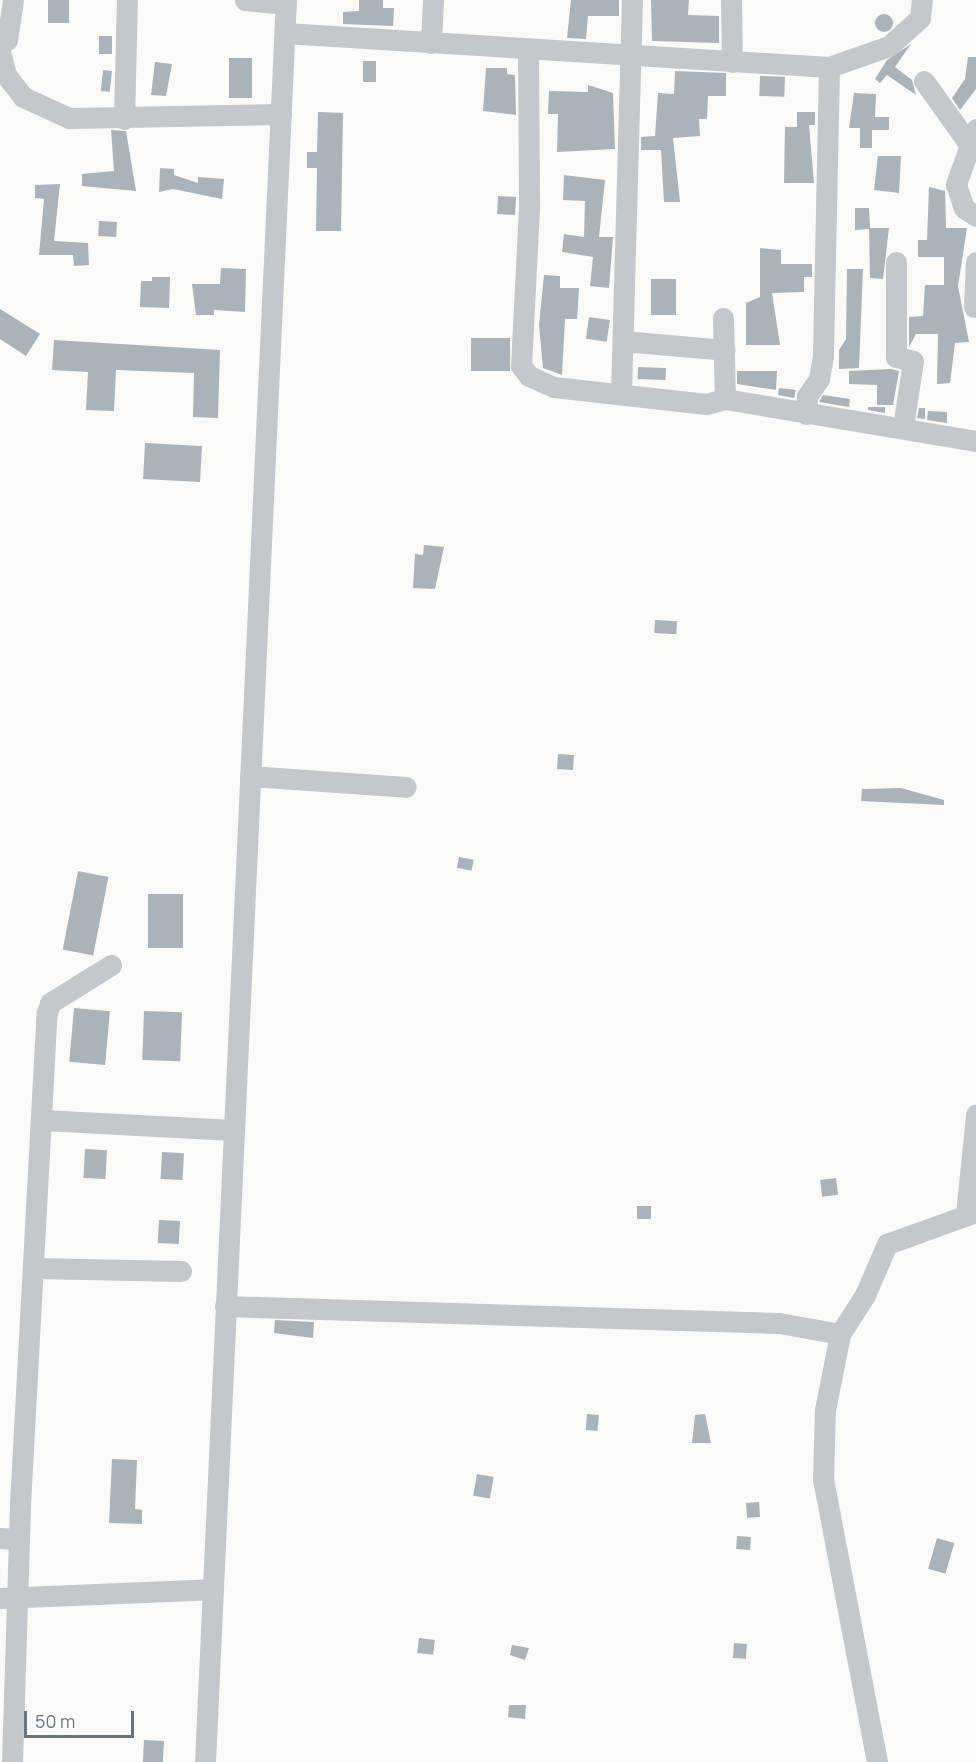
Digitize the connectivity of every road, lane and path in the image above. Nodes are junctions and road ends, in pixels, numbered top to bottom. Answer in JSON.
{"nodes":[{"id":1,"x":13,"y":0,"type":"edge"},
{"id":2,"x":127,"y":0,"type":"edge"},
{"id":3,"x":245,"y":0,"type":"edge"},
{"id":4,"x":433,"y":0,"type":"edge"},
{"id":5,"x":632,"y":0,"type":"edge"},
{"id":6,"x":731,"y":0,"type":"edge"},
{"id":7,"x":922,"y":0,"type":"edge"},
{"id":8,"x":286,"y":2,"type":"edge"},
{"id":9,"x":285,"y":33,"type":"junction"},
{"id":10,"x":431,"y":43,"type":"junction"},
{"id":11,"x":0,"y":44,"type":"edge"},
{"id":12,"x":528,"y":51,"type":"junction"},
{"id":13,"x":0,"y":52,"type":"edge"},
{"id":14,"x":632,"y":58,"type":"junction"},
{"id":15,"x":732,"y":62,"type":"junction"},
{"id":16,"x":829,"y":67,"type":"junction"},
{"id":17,"x":924,"y":81,"type":"dead end"},
{"id":18,"x":281,"y":114,"type":"junction"},
{"id":19,"x":124,"y":119,"type":"junction"},
{"id":20,"x":973,"y":136,"type":"edge"},
{"id":21,"x":976,"y":216,"type":"edge"},
{"id":22,"x":896,"y":262,"type":"dead end"},
{"id":23,"x":976,"y":262,"type":"edge"},
{"id":24,"x":974,"y":307,"type":"dead end"},
{"id":25,"x":723,"y":318,"type":"dead end"},
{"id":26,"x":623,"y":340,"type":"junction"},
{"id":27,"x":725,"y":350,"type":"junction"},
{"id":28,"x":621,"y":393,"type":"junction"},
{"id":29,"x":725,"y":399,"type":"junction"},
{"id":30,"x":806,"y":414,"type":"junction"},
{"id":31,"x":903,"y":427,"type":"junction"},
{"id":32,"x":976,"y":441,"type":"edge"},
{"id":33,"x":250,"y":776,"type":"junction"},
{"id":34,"x":406,"y":788,"type":"dead end"},
{"id":35,"x":111,"y":965,"type":"dead end"},
{"id":36,"x":976,"y":1115,"type":"edge"},
{"id":37,"x":43,"y":1120,"type":"junction"},
{"id":38,"x":233,"y":1130,"type":"junction"},
{"id":39,"x":971,"y":1213,"type":"edge"},
{"id":40,"x":34,"y":1268,"type":"junction"},
{"id":41,"x":181,"y":1271,"type":"dead end"},
{"id":42,"x":225,"y":1306,"type":"junction"},
{"id":43,"x":840,"y":1334,"type":"junction"},
{"id":44,"x":10,"y":1539,"type":"edge"},
{"id":45,"x":211,"y":1589,"type":"junction"},
{"id":46,"x":9,"y":1598,"type":"edge"},
{"id":47,"x":12,"y":1762,"type":"edge"},
{"id":48,"x":205,"y":1762,"type":"edge"},
{"id":49,"x":876,"y":1762,"type":"edge"}],
"edges":[{"from":1,"to":11,"type":"street"},
{"from":2,"to":19,"type":"street"},
{"from":3,"to":8,"type":"street"},
{"from":4,"to":10,"type":"street"},
{"from":5,"to":14,"type":"street"},
{"from":6,"to":15,"type":"street"},
{"from":7,"to":16,"type":"street"},
{"from":8,"to":9,"type":"street"},
{"from":9,"to":10,"type":"street"},
{"from":9,"to":18,"type":"street"},
{"from":10,"to":12,"type":"street"},
{"from":12,"to":14,"type":"street"},
{"from":12,"to":28,"type":"street"},
{"from":13,"to":19,"type":"street"},
{"from":14,"to":15,"type":"street"},
{"from":14,"to":26,"type":"street"},
{"from":15,"to":16,"type":"street"},
{"from":16,"to":30,"type":"street"},
{"from":17,"to":20,"type":"street"},
{"from":18,"to":19,"type":"street"},
{"from":18,"to":33,"type":"street"},
{"from":20,"to":21,"type":"street"},
{"from":22,"to":31,"type":"street"},
{"from":23,"to":24,"type":"street"},
{"from":25,"to":27,"type":"street"},
{"from":26,"to":27,"type":"street"},
{"from":26,"to":28,"type":"street"},
{"from":27,"to":29,"type":"street"},
{"from":28,"to":29,"type":"street"},
{"from":29,"to":30,"type":"street"},
{"from":30,"to":31,"type":"street"},
{"from":31,"to":32,"type":"street"},
{"from":33,"to":34,"type":"street"},
{"from":33,"to":38,"type":"street"},
{"from":35,"to":37,"type":"street"},
{"from":36,"to":39,"type":"street"},
{"from":37,"to":38,"type":"street"},
{"from":37,"to":40,"type":"street"},
{"from":38,"to":42,"type":"street"},
{"from":39,"to":43,"type":"street"},
{"from":40,"to":41,"type":"street"},
{"from":40,"to":44,"type":"street"},
{"from":42,"to":43,"type":"street"},
{"from":42,"to":45,"type":"street"},
{"from":43,"to":49,"type":"street"},
{"from":44,"to":46,"type":"street"},
{"from":45,"to":46,"type":"street"},
{"from":45,"to":48,"type":"street"},
{"from":46,"to":47,"type":"street"}]}
